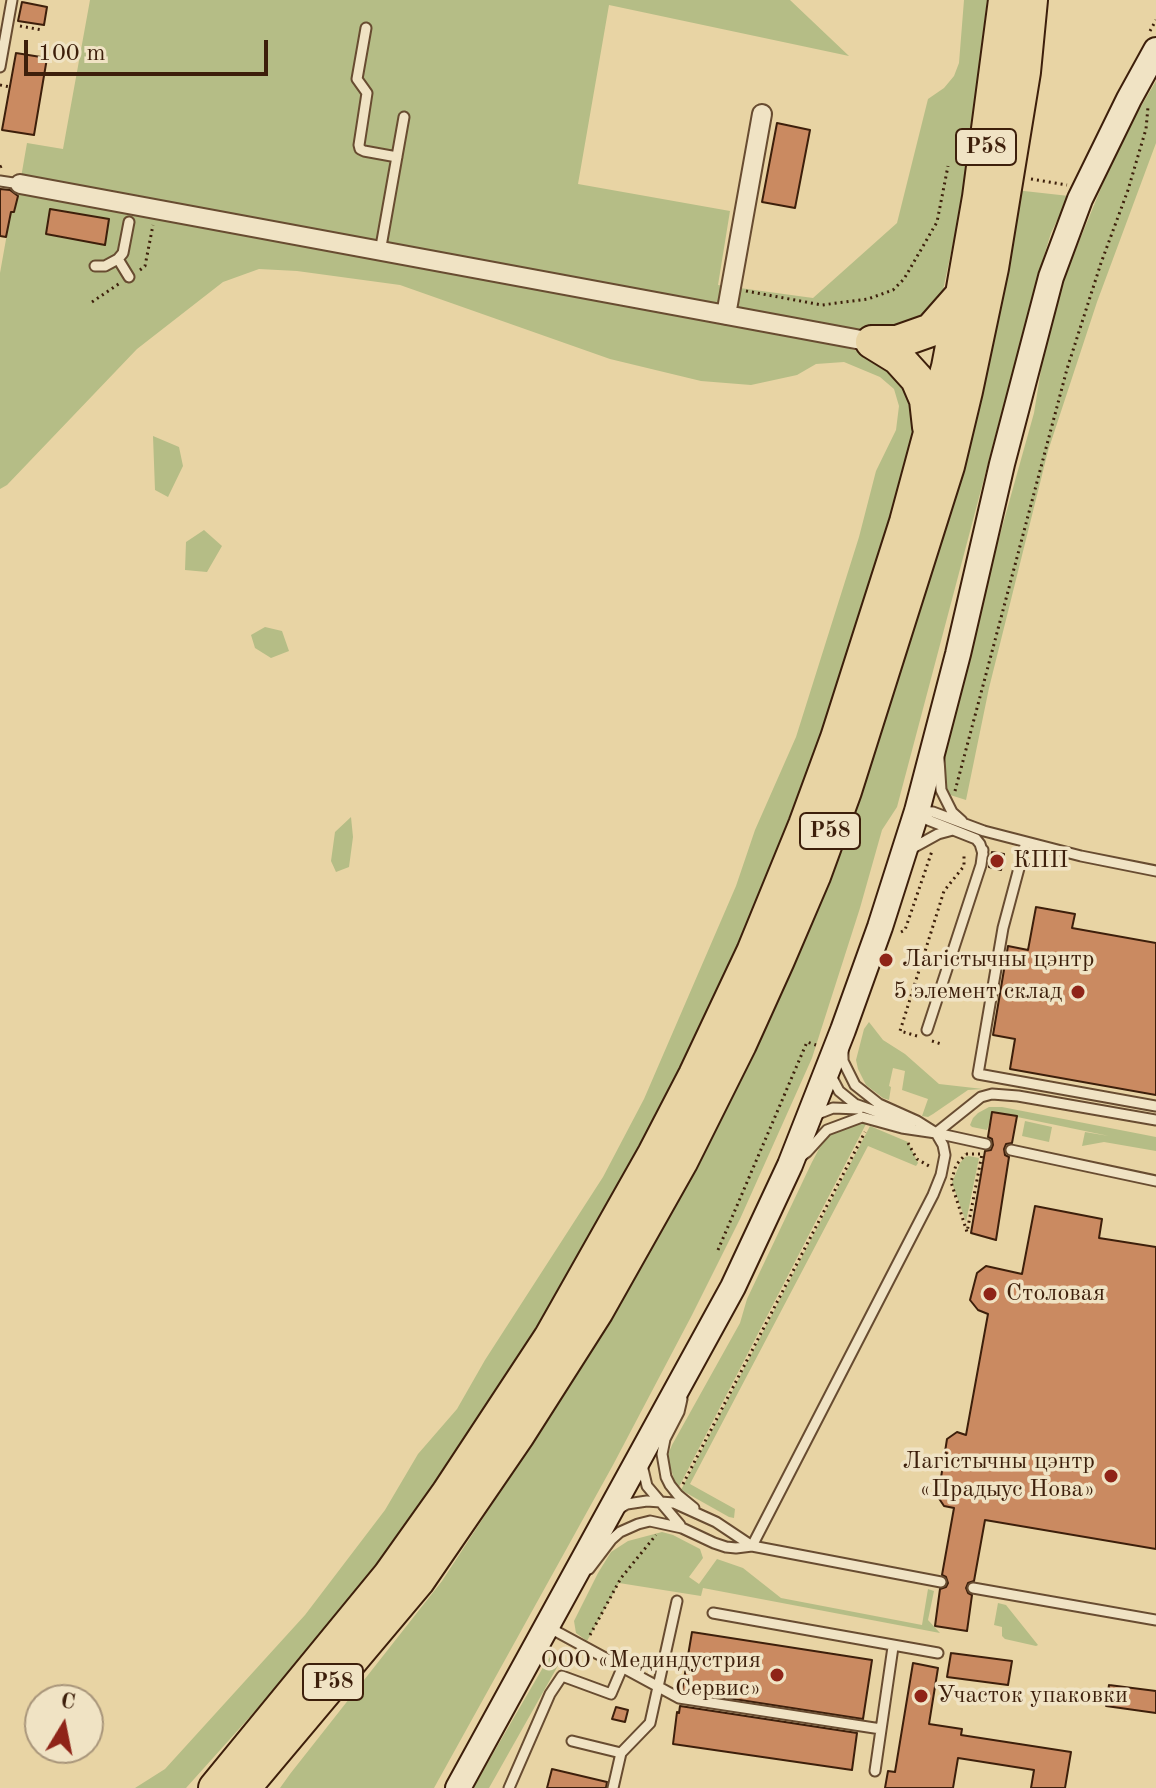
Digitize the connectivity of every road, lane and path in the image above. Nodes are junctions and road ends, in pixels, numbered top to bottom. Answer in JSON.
{"nodes":[{"id":1,"x":12,"y":0,"type":"edge"},
{"id":2,"x":1005,"y":0,"type":"edge"},
{"id":3,"x":1031,"y":0,"type":"edge"},
{"id":4,"x":8,"y":24,"type":"junction"},
{"id":5,"x":366,"y":28,"type":"dead end"},
{"id":6,"x":42,"y":30,"type":"dead end"},
{"id":7,"x":1156,"y":50,"type":"edge"},
{"id":8,"x":0,"y":67,"type":"edge"},
{"id":9,"x":0,"y":85,"type":"edge"},
{"id":10,"x":10,"y":87,"type":"dead end"},
{"id":11,"x":1148,"y":104,"type":"dead end"},
{"id":12,"x":762,"y":114,"type":"dead end"},
{"id":13,"x":404,"y":117,"type":"dead end"},
{"id":14,"x":397,"y":157,"type":"junction"},
{"id":15,"x":948,"y":166,"type":"dead end"},
{"id":16,"x":0,"y":181,"type":"edge"},
{"id":17,"x":20,"y":184,"type":"joint"},
{"id":18,"x":129,"y":222,"type":"dead end"},
{"id":19,"x":380,"y":252,"type":"junction"},
{"id":20,"x":118,"y":259,"type":"junction"},
{"id":21,"x":95,"y":266,"type":"dead end"},
{"id":22,"x":129,"y":277,"type":"dead end"},
{"id":23,"x":731,"y":287,"type":"junction"},
{"id":24,"x":962,"y":294,"type":"junction"},
{"id":25,"x":726,"y":315,"type":"junction"},
{"id":26,"x":872,"y":342,"type":"junction"},
{"id":27,"x":930,"y":433,"type":"junction"},
{"id":28,"x":937,"y":734,"type":"junction"},
{"id":29,"x":917,"y":811,"type":"junction"},
{"id":30,"x":962,"y":821,"type":"junction"},
{"id":31,"x":954,"y":830,"type":"junction"},
{"id":32,"x":1026,"y":842,"type":"junction"},
{"id":33,"x":903,"y":854,"type":"junction"},
{"id":34,"x":964,"y":854,"type":"dead end"},
{"id":35,"x":983,"y":854,"type":"junction"},
{"id":36,"x":1156,"y":871,"type":"edge"},
{"id":37,"x":896,"y":933,"type":"dead end"},
{"id":38,"x":849,"y":1014,"type":"junction"},
{"id":39,"x":927,"y":1030,"type":"dead end"},
{"id":40,"x":941,"y":1044,"type":"dead end"},
{"id":41,"x":824,"y":1058,"type":"junction"},
{"id":42,"x":1156,"y":1106,"type":"edge"},
{"id":43,"x":881,"y":1114,"type":"junction"},
{"id":44,"x":1156,"y":1120,"type":"edge"},
{"id":45,"x":807,"y":1122,"type":"junction"},
{"id":46,"x":868,"y":1125,"type":"dead end"},
{"id":47,"x":936,"y":1133,"type":"junction"},
{"id":48,"x":984,"y":1149,"type":"junction"},
{"id":49,"x":1011,"y":1150,"type":"dead end"},
{"id":50,"x":790,"y":1165,"type":"junction"},
{"id":51,"x":1156,"y":1181,"type":"edge"},
{"id":52,"x":718,"y":1250,"type":"dead end"},
{"id":53,"x":682,"y":1381,"type":"junction"},
{"id":54,"x":642,"y":1454,"type":"junction"},
{"id":55,"x":678,"y":1495,"type":"junction"},
{"id":56,"x":658,"y":1500,"type":"junction"},
{"id":57,"x":609,"y":1515,"type":"junction"},
{"id":58,"x":706,"y":1517,"type":"junction"},
{"id":59,"x":682,"y":1528,"type":"junction"},
{"id":60,"x":656,"y":1535,"type":"dead end"},
{"id":61,"x":752,"y":1546,"type":"junction"},
{"id":62,"x":572,"y":1582,"type":"junction"},
{"id":63,"x":941,"y":1582,"type":"dead end"},
{"id":64,"x":973,"y":1588,"type":"dead end"},
{"id":65,"x":677,"y":1601,"type":"dead end"},
{"id":66,"x":713,"y":1613,"type":"dead end"},
{"id":67,"x":1156,"y":1620,"type":"edge"},
{"id":68,"x":548,"y":1627,"type":"junction"},
{"id":69,"x":584,"y":1646,"type":"junction"},
{"id":70,"x":893,"y":1647,"type":"junction"},
{"id":71,"x":938,"y":1653,"type":"dead end"},
{"id":72,"x":623,"y":1666,"type":"junction"},
{"id":73,"x":659,"y":1686,"type":"junction"},
{"id":74,"x":881,"y":1729,"type":"junction"},
{"id":75,"x":572,"y":1741,"type":"dead end"},
{"id":76,"x":621,"y":1753,"type":"junction"},
{"id":77,"x":875,"y":1771,"type":"dead end"},
{"id":78,"x":246,"y":1786,"type":"edge"},
{"id":79,"x":215,"y":1788,"type":"edge"},
{"id":80,"x":458,"y":1788,"type":"edge"},
{"id":81,"x":509,"y":1788,"type":"edge"},
{"id":82,"x":613,"y":1788,"type":"edge"}],
"edges":[{"from":1,"to":4,"type":"lane"},
{"from":2,"to":24,"type":"highway","number":"Р58"},
{"from":3,"to":78,"type":"highway","number":"Р58"},
{"from":4,"to":6,"type":"path"},
{"from":4,"to":8,"type":"lane"},
{"from":5,"to":14,"type":"lane"},
{"from":7,"to":28,"type":"main road"},
{"from":9,"to":10,"type":"path"},
{"from":11,"to":30,"type":"path"},
{"from":12,"to":23,"type":"street"},
{"from":13,"to":14,"type":"lane"},
{"from":14,"to":19,"type":"lane"},
{"from":15,"to":23,"type":"path"},
{"from":16,"to":17,"type":"lane"},
{"from":17,"to":19,"type":"street"},
{"from":18,"to":20,"type":"lane"},
{"from":19,"to":25,"type":"street"},
{"from":20,"to":21,"type":"lane"},
{"from":20,"to":22,"type":"lane"},
{"from":23,"to":25,"type":"street"},
{"from":24,"to":26,"type":"highway"},
{"from":24,"to":27,"type":"highway","number":"Р58"},
{"from":25,"to":26,"type":"street"},
{"from":26,"to":27,"type":"highway"},
{"from":27,"to":79,"type":"highway","number":"Р58"},
{"from":28,"to":29,"type":"main road"},
{"from":28,"to":30,"type":"lane"},
{"from":29,"to":30,"type":"lane"},
{"from":29,"to":31,"type":"lane"},
{"from":29,"to":33,"type":"main road"},
{"from":30,"to":32,"type":"lane"},
{"from":30,"to":35,"type":"lane"},
{"from":31,"to":33,"type":"lane"},
{"from":31,"to":35,"type":"lane"},
{"from":31,"to":37,"type":"path"},
{"from":32,"to":36,"type":"lane"},
{"from":32,"to":42,"type":"lane"},
{"from":33,"to":38,"type":"main road"},
{"from":34,"to":40,"type":"path"},
{"from":35,"to":39,"type":"lane"},
{"from":38,"to":41,"type":"main road"},
{"from":38,"to":47,"type":"lane"},
{"from":41,"to":43,"type":"lane"},
{"from":41,"to":45,"type":"main road"},
{"from":41,"to":52,"type":"path"},
{"from":43,"to":45,"type":"lane"},
{"from":43,"to":47,"type":"lane"},
{"from":44,"to":47,"type":"lane"},
{"from":45,"to":50,"type":"main road"},
{"from":46,"to":55,"type":"path"},
{"from":47,"to":48,"type":"lane"},
{"from":47,"to":50,"type":"lane"},
{"from":47,"to":61,"type":"lane"},
{"from":48,"to":48,"type":"path"},
{"from":49,"to":51,"type":"lane"},
{"from":50,"to":53,"type":"main road"},
{"from":53,"to":54,"type":"main road"},
{"from":53,"to":55,"type":"lane"},
{"from":54,"to":56,"type":"lane"},
{"from":54,"to":57,"type":"main road"},
{"from":55,"to":58,"type":"lane"},
{"from":56,"to":57,"type":"lane"},
{"from":56,"to":58,"type":"lane"},
{"from":56,"to":59,"type":"lane"},
{"from":57,"to":62,"type":"main road"},
{"from":58,"to":61,"type":"lane"},
{"from":59,"to":61,"type":"lane"},
{"from":59,"to":62,"type":"lane"},
{"from":60,"to":69,"type":"path"},
{"from":61,"to":63,"type":"lane"},
{"from":62,"to":68,"type":"main road"},
{"from":64,"to":67,"type":"lane"},
{"from":65,"to":73,"type":"lane"},
{"from":66,"to":70,"type":"lane"},
{"from":68,"to":69,"type":"lane"},
{"from":68,"to":80,"type":"main road"},
{"from":69,"to":72,"type":"lane"},
{"from":70,"to":71,"type":"lane"},
{"from":70,"to":74,"type":"lane"},
{"from":72,"to":73,"type":"lane"},
{"from":72,"to":81,"type":"lane"},
{"from":73,"to":74,"type":"lane"},
{"from":73,"to":76,"type":"lane"},
{"from":74,"to":77,"type":"lane"},
{"from":75,"to":76,"type":"lane"},
{"from":76,"to":82,"type":"lane"}]}
